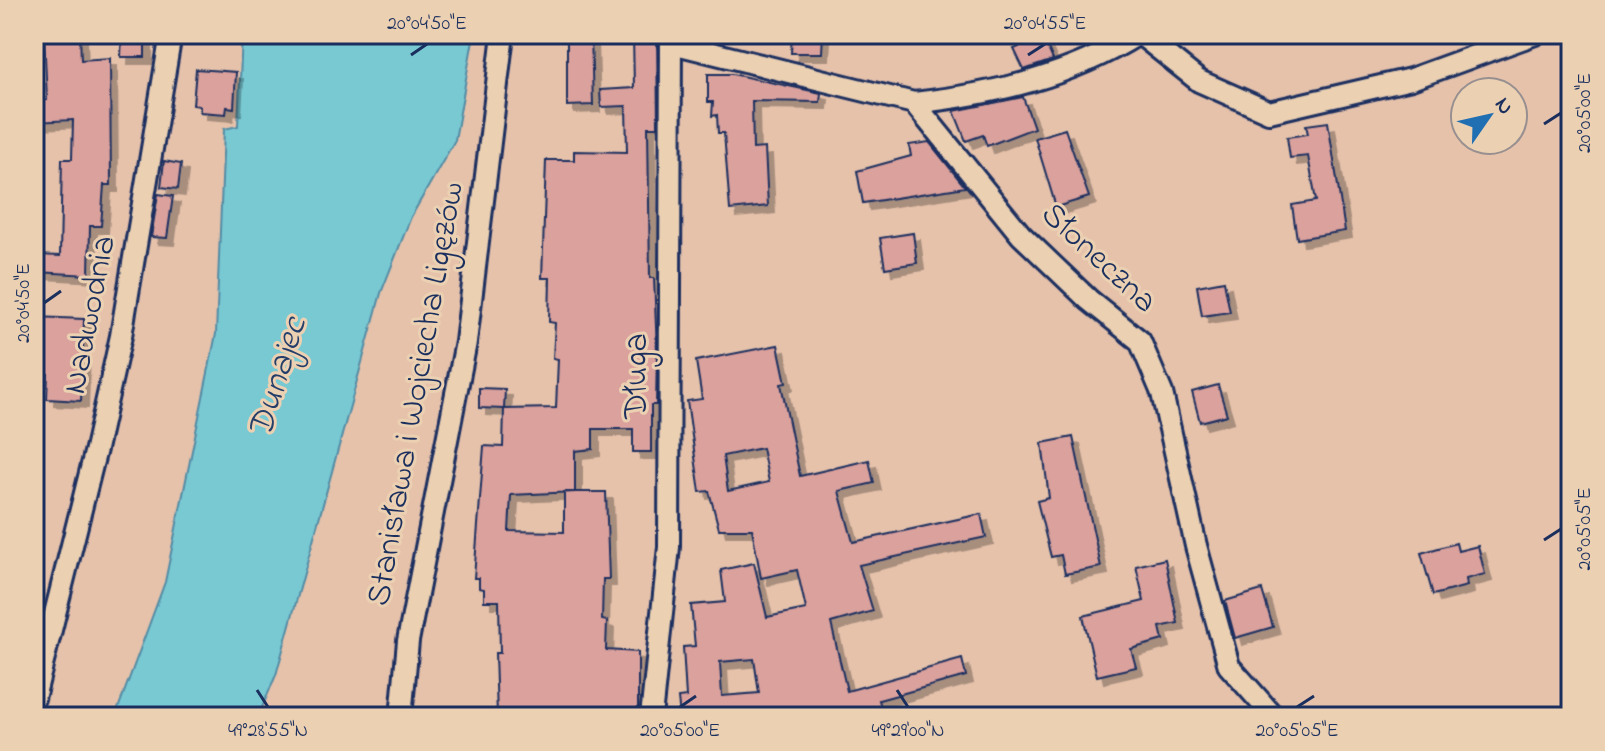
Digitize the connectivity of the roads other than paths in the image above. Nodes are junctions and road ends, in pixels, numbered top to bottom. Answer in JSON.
{"nodes":[{"id":1,"x":171,"y":34,"type":"edge"},
{"id":2,"x":503,"y":34,"type":"edge"},
{"id":3,"x":1139,"y":34,"type":"edge"},
{"id":4,"x":1535,"y":34,"type":"edge"},
{"id":5,"x":672,"y":38,"type":"edge"},
{"id":6,"x":914,"y":103,"type":"junction"},
{"id":7,"x":34,"y":698,"type":"edge"},
{"id":8,"x":401,"y":717,"type":"edge"},
{"id":9,"x":651,"y":717,"type":"edge"},
{"id":10,"x":1274,"y":717,"type":"edge"}],
"edges":[{"from":1,"to":7,"type":"street","name":"Nadwodnia"},
{"from":2,"to":8,"type":"street","name":"Stanisława i Wojciecha Ligęzów"},
{"from":3,"to":4,"type":"street"},
{"from":3,"to":6,"type":"street"},
{"from":5,"to":6,"type":"street"},
{"from":5,"to":9,"type":"street","name":"Długa"},
{"from":6,"to":10,"type":"street","name":"Słoneczna"}]}
